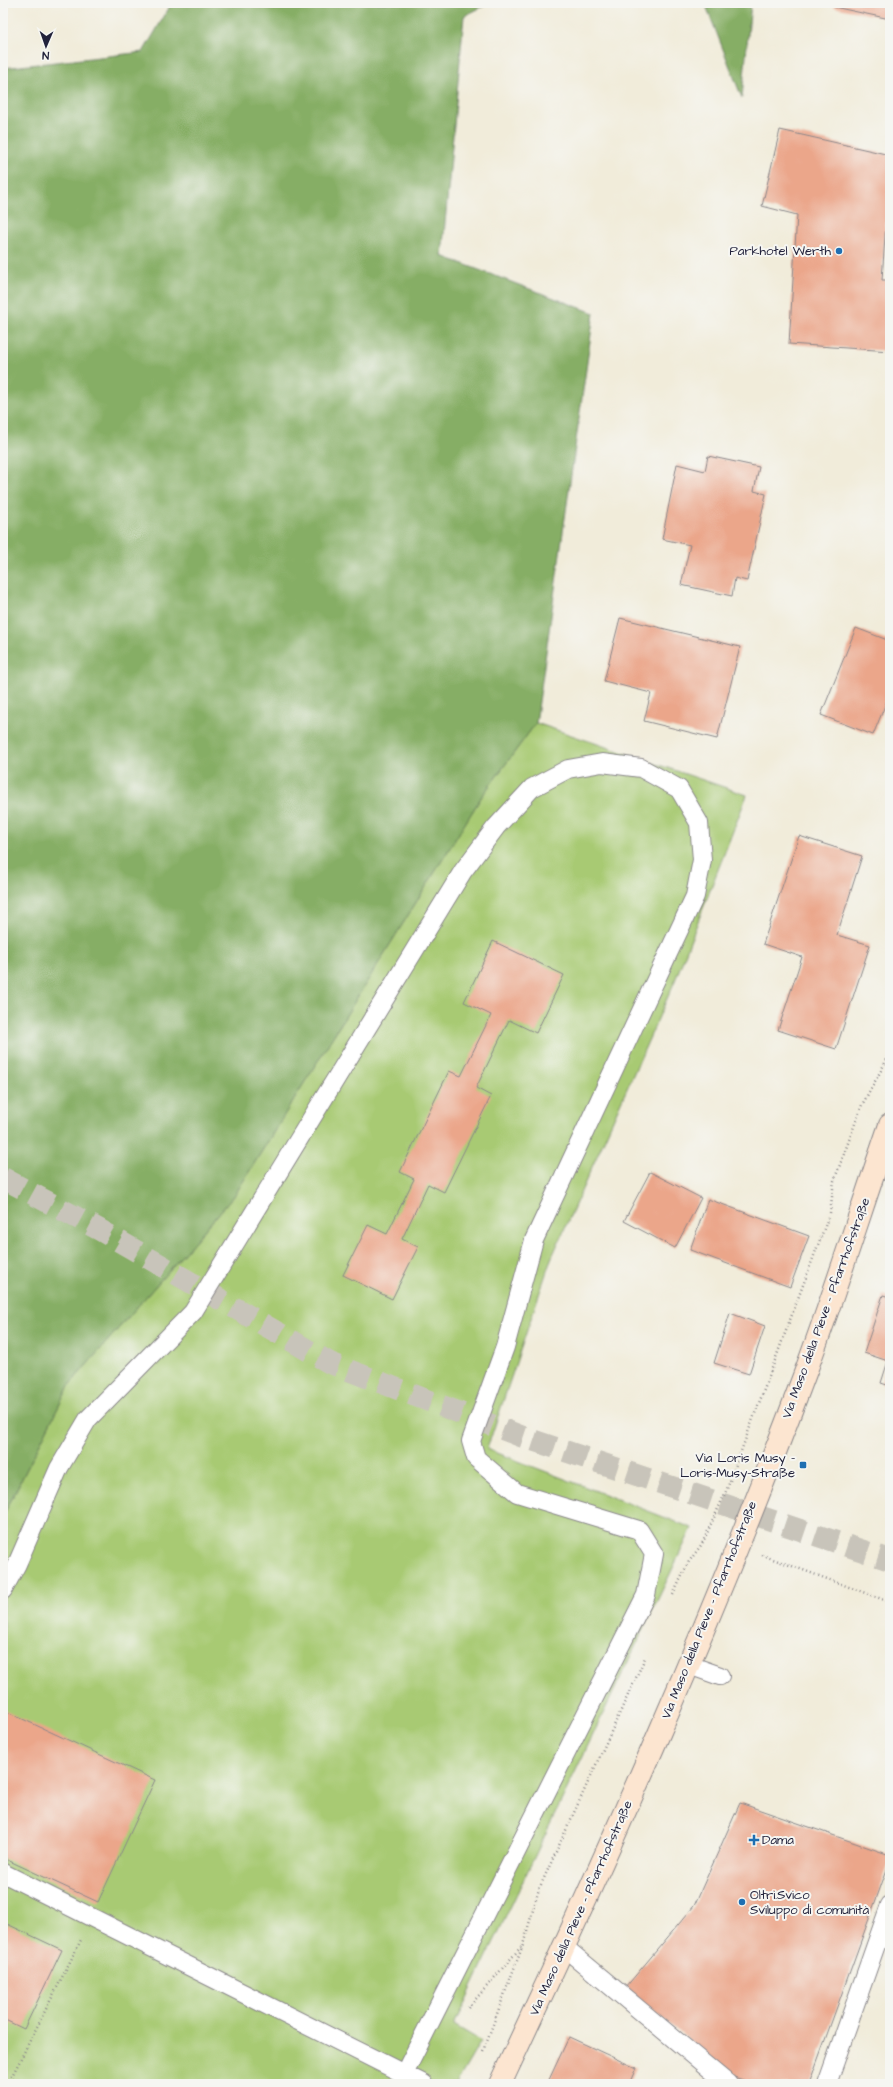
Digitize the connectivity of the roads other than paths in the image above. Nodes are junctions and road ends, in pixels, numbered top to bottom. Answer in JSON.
{"nodes":[{"id":1,"x":890,"y":1125,"type":"edge"},
{"id":2,"x":3,"y":1590,"type":"edge"},
{"id":3,"x":689,"y":1665,"type":"junction"},
{"id":4,"x":720,"y":1676,"type":"dead end"},
{"id":5,"x":3,"y":1873,"type":"edge"},
{"id":6,"x":890,"y":1905,"type":"edge"},
{"id":7,"x":564,"y":1947,"type":"junction"},
{"id":8,"x":401,"y":2079,"type":"edge"},
{"id":9,"x":424,"y":2084,"type":"edge"},
{"id":10,"x":500,"y":2084,"type":"edge"},
{"id":11,"x":728,"y":2084,"type":"edge"},
{"id":12,"x":827,"y":2084,"type":"edge"}],
"edges":[{"from":1,"to":3,"type":"street","name":"Via Maso della Pieve - Pfarrhofstraße"},
{"from":2,"to":8,"type":"lane"},
{"from":3,"to":4,"type":"lane"},
{"from":3,"to":7,"type":"street","name":"Via Maso della Pieve - Pfarrhofstraße"},
{"from":5,"to":8,"type":"lane"},
{"from":6,"to":12,"type":"lane"},
{"from":7,"to":10,"type":"street","name":"Via Maso della Pieve - Pfarrhofstraße"},
{"from":7,"to":11,"type":"lane"},
{"from":8,"to":9,"type":"lane"}]}
